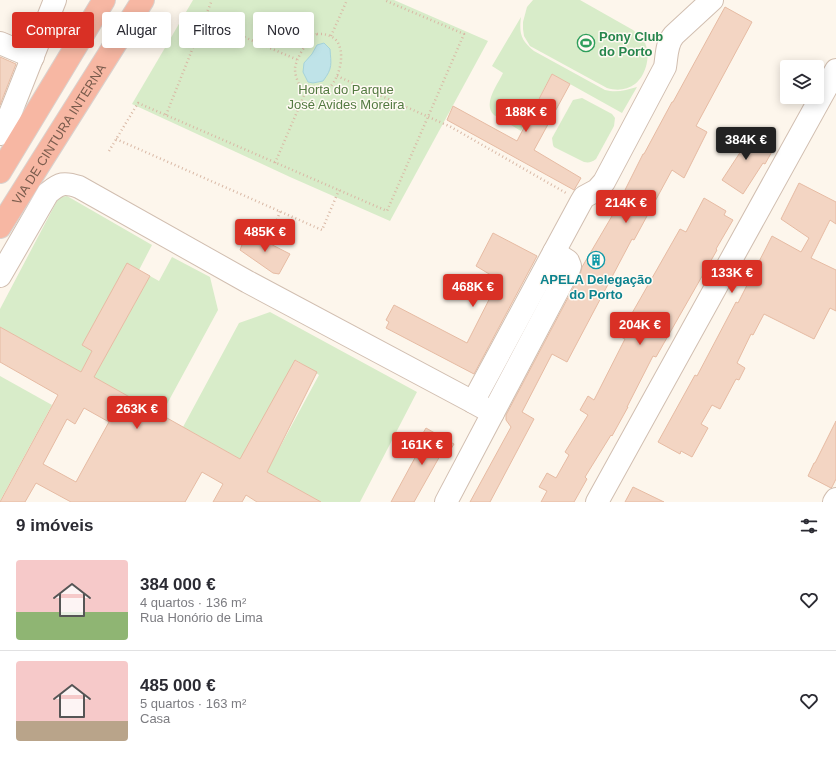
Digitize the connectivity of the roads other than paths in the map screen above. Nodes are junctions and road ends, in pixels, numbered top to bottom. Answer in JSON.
{"nodes":[{"id":1,"x":55,"y":0,"type":"edge"},
{"id":2,"x":104,"y":0,"type":"edge"},
{"id":3,"x":143,"y":0,"type":"edge"},
{"id":4,"x":712,"y":0,"type":"edge"},
{"id":5,"x":0,"y":43,"type":"edge"},
{"id":6,"x":33,"y":57,"type":"junction"},
{"id":7,"x":836,"y":70,"type":"edge"},
{"id":8,"x":0,"y":134,"type":"edge"},
{"id":9,"x":0,"y":172,"type":"edge"},
{"id":10,"x":0,"y":227,"type":"edge"},
{"id":11,"x":554,"y":252,"type":"junction"},
{"id":12,"x":0,"y":276,"type":"edge"},
{"id":13,"x":473,"y":402,"type":"junction"},
{"id":14,"x":493,"y":413,"type":"junction"},
{"id":15,"x":836,"y":499,"type":"edge"},
{"id":16,"x":446,"y":502,"type":"edge"},
{"id":17,"x":597,"y":502,"type":"edge"},
{"id":18,"x":834,"y":502,"type":"edge"}],
"edges":[{"from":1,"to":6,"type":"street"},
{"from":2,"to":9,"type":"highway"},
{"from":3,"to":10,"type":"highway","name":"VIA DE CINTURA INTERNA"},
{"from":4,"to":11,"type":"street"},
{"from":5,"to":6,"type":"street"},
{"from":6,"to":8,"type":"street"},
{"from":7,"to":17,"type":"street"},
{"from":11,"to":13,"type":"street"},
{"from":11,"to":14,"type":"street"},
{"from":12,"to":13,"type":"street"},
{"from":13,"to":14,"type":"street"},
{"from":14,"to":16,"type":"street"},
{"from":15,"to":18,"type":"street"}]}
